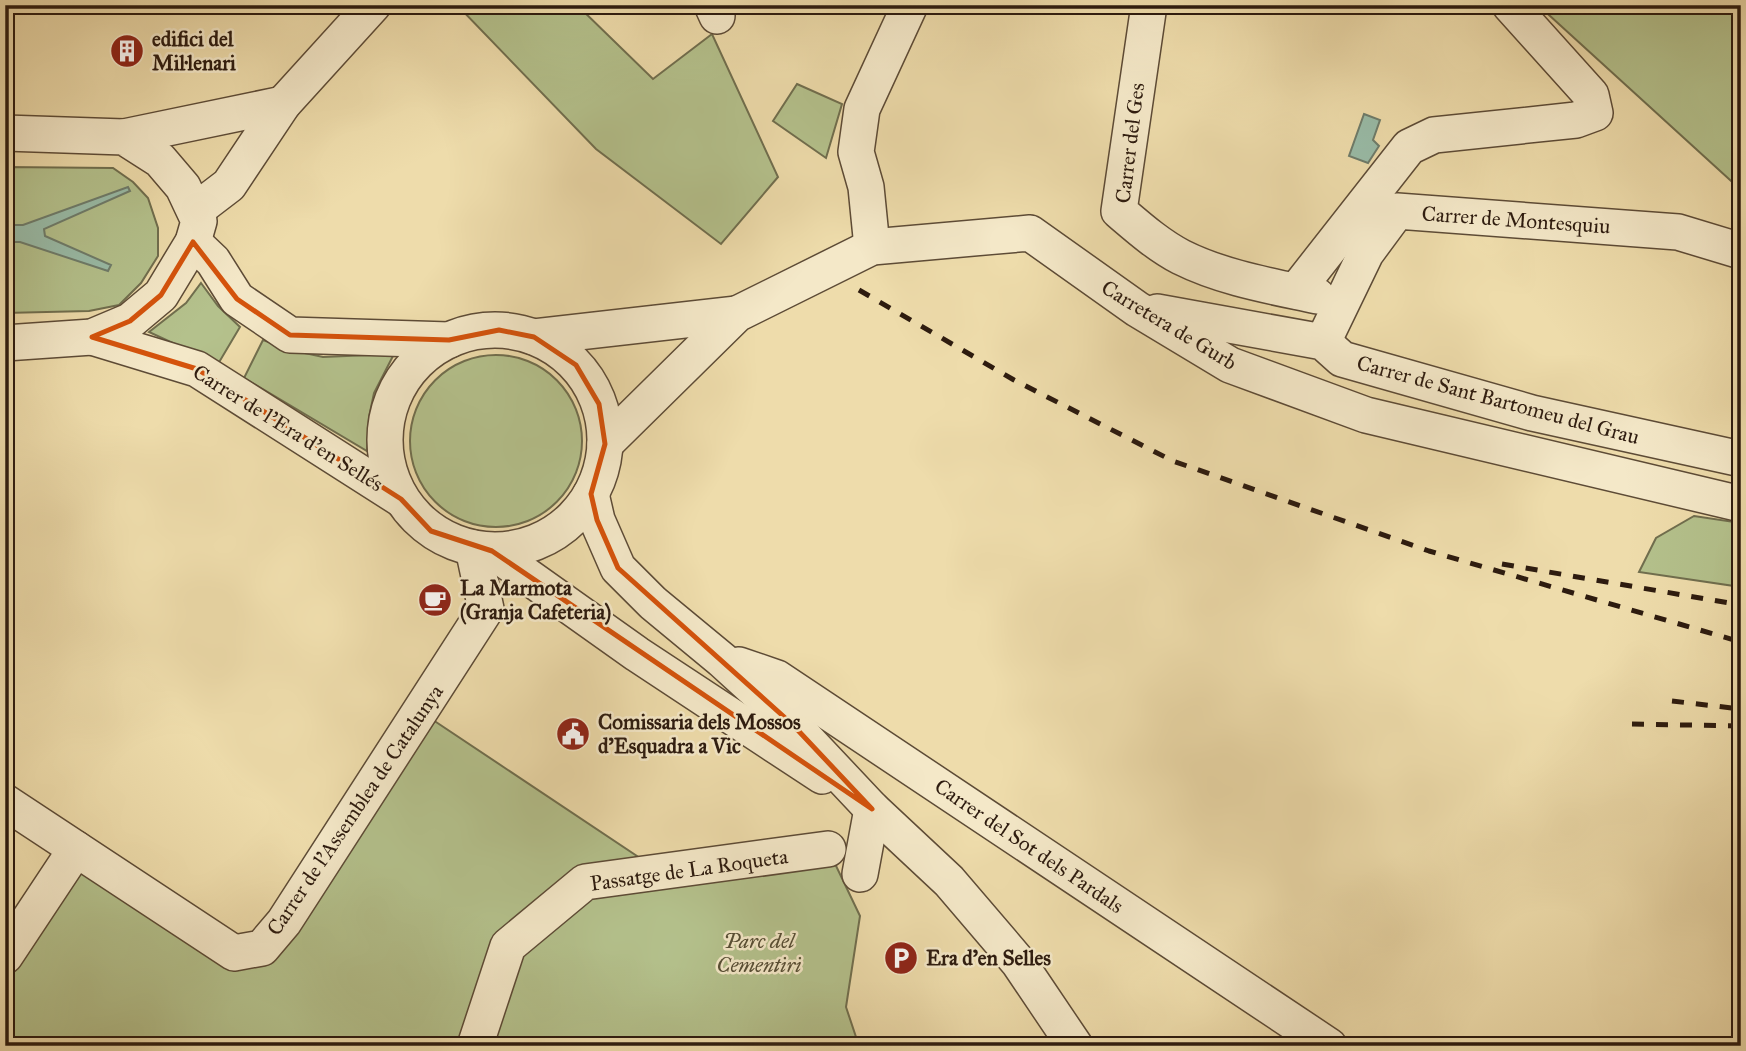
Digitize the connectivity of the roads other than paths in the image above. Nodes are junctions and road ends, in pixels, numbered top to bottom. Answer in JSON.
{"nodes":[{"id":1,"x":373,"y":5,"type":"edge"},
{"id":2,"x":910,"y":5,"type":"edge"},
{"id":3,"x":1149,"y":5,"type":"edge"},
{"id":4,"x":1510,"y":5,"type":"edge"},
{"id":5,"x":283,"y":104,"type":"junction"},
{"id":6,"x":5,"y":133,"type":"edge"},
{"id":7,"x":124,"y":137,"type":"junction"},
{"id":8,"x":194,"y":227,"type":"junction"},
{"id":9,"x":872,"y":247,"type":"junction"},
{"id":10,"x":1741,"y":251,"type":"edge"},
{"id":11,"x":1296,"y":291,"type":"junction"},
{"id":12,"x":1344,"y":302,"type":"junction"},
{"id":13,"x":1137,"y":309,"type":"junction"},
{"id":14,"x":737,"y":314,"type":"junction"},
{"id":15,"x":92,"y":337,"type":"junction"},
{"id":16,"x":534,"y":337,"type":"junction"},
{"id":17,"x":449,"y":340,"type":"junction"},
{"id":18,"x":1323,"y":342,"type":"junction"},
{"id":19,"x":5,"y":343,"type":"edge"},
{"id":20,"x":605,"y":444,"type":"junction"},
{"id":21,"x":1741,"y":459,"type":"edge"},
{"id":22,"x":591,"y":495,"type":"junction"},
{"id":23,"x":401,"y":499,"type":"junction"},
{"id":24,"x":1741,"y":504,"type":"edge"},
{"id":25,"x":483,"y":550,"type":"junction"},
{"id":26,"x":722,"y":660,"type":"junction"},
{"id":27,"x":5,"y":802,"type":"edge"},
{"id":28,"x":872,"y":809,"type":"junction"},
{"id":29,"x":76,"y":849,"type":"junction"},
{"id":30,"x":828,"y":849,"type":"dead end"},
{"id":31,"x":860,"y":874,"type":"dead end"},
{"id":32,"x":5,"y":956,"type":"edge"},
{"id":33,"x":475,"y":1046,"type":"edge"},
{"id":34,"x":1075,"y":1046,"type":"edge"},
{"id":35,"x":1329,"y":1046,"type":"edge"}],
"edges":[{"from":1,"to":5,"type":"street"},
{"from":2,"to":9,"type":"street"},
{"from":3,"to":11,"type":"street","name":"Carrer del Ges"},
{"from":4,"to":11,"type":"street"},
{"from":5,"to":7,"type":"street"},
{"from":5,"to":8,"type":"street"},
{"from":6,"to":7,"type":"street"},
{"from":7,"to":8,"type":"street"},
{"from":8,"to":15,"type":"street"},
{"from":8,"to":17,"type":"street"},
{"from":9,"to":13,"type":"street","name":"Carretera de Gurb"},
{"from":9,"to":14,"type":"street","name":"Carretera de Gurb"},
{"from":10,"to":12,"type":"street","name":"Carrer de Montesquiu"},
{"from":11,"to":12,"type":"street","name":"Carrer del Ges"},
{"from":12,"to":18,"type":"street","name":"Carrer de Montesquiu"},
{"from":13,"to":18,"type":"street","name":"Carrer de Sant Bartomeu del Grau"},
{"from":13,"to":24,"type":"street","name":"Carretera de Gurb"},
{"from":14,"to":16,"type":"street","name":"Carretera de Gurb"},
{"from":14,"to":20,"type":"street","name":"Carretera de Gurb"},
{"from":15,"to":19,"type":"street"},
{"from":15,"to":23,"type":"street","name":"Carrer de l'Era d'en Sellés"},
{"from":16,"to":17,"type":"street"},
{"from":16,"to":20,"type":"street"},
{"from":17,"to":23,"type":"street"},
{"from":18,"to":21,"type":"street","name":"Carrer de Sant Bartomeu del Grau"},
{"from":20,"to":22,"type":"street"},
{"from":22,"to":25,"type":"street"},
{"from":22,"to":26,"type":"street"},
{"from":23,"to":25,"type":"street"},
{"from":25,"to":28,"type":"street"},
{"from":25,"to":29,"type":"street","name":"Carrer de l'Assemblea de Catalunya"},
{"from":26,"to":28,"type":"street"},
{"from":26,"to":35,"type":"street","name":"Carrer del Sot dels Pardals"},
{"from":27,"to":29,"type":"street","name":"Carrer de l'Assemblea de Catalunya"},
{"from":28,"to":31,"type":"street"},
{"from":28,"to":34,"type":"street"},
{"from":29,"to":32,"type":"street"},
{"from":30,"to":33,"type":"street","name":"Passatge de La Roqueta"}]}
